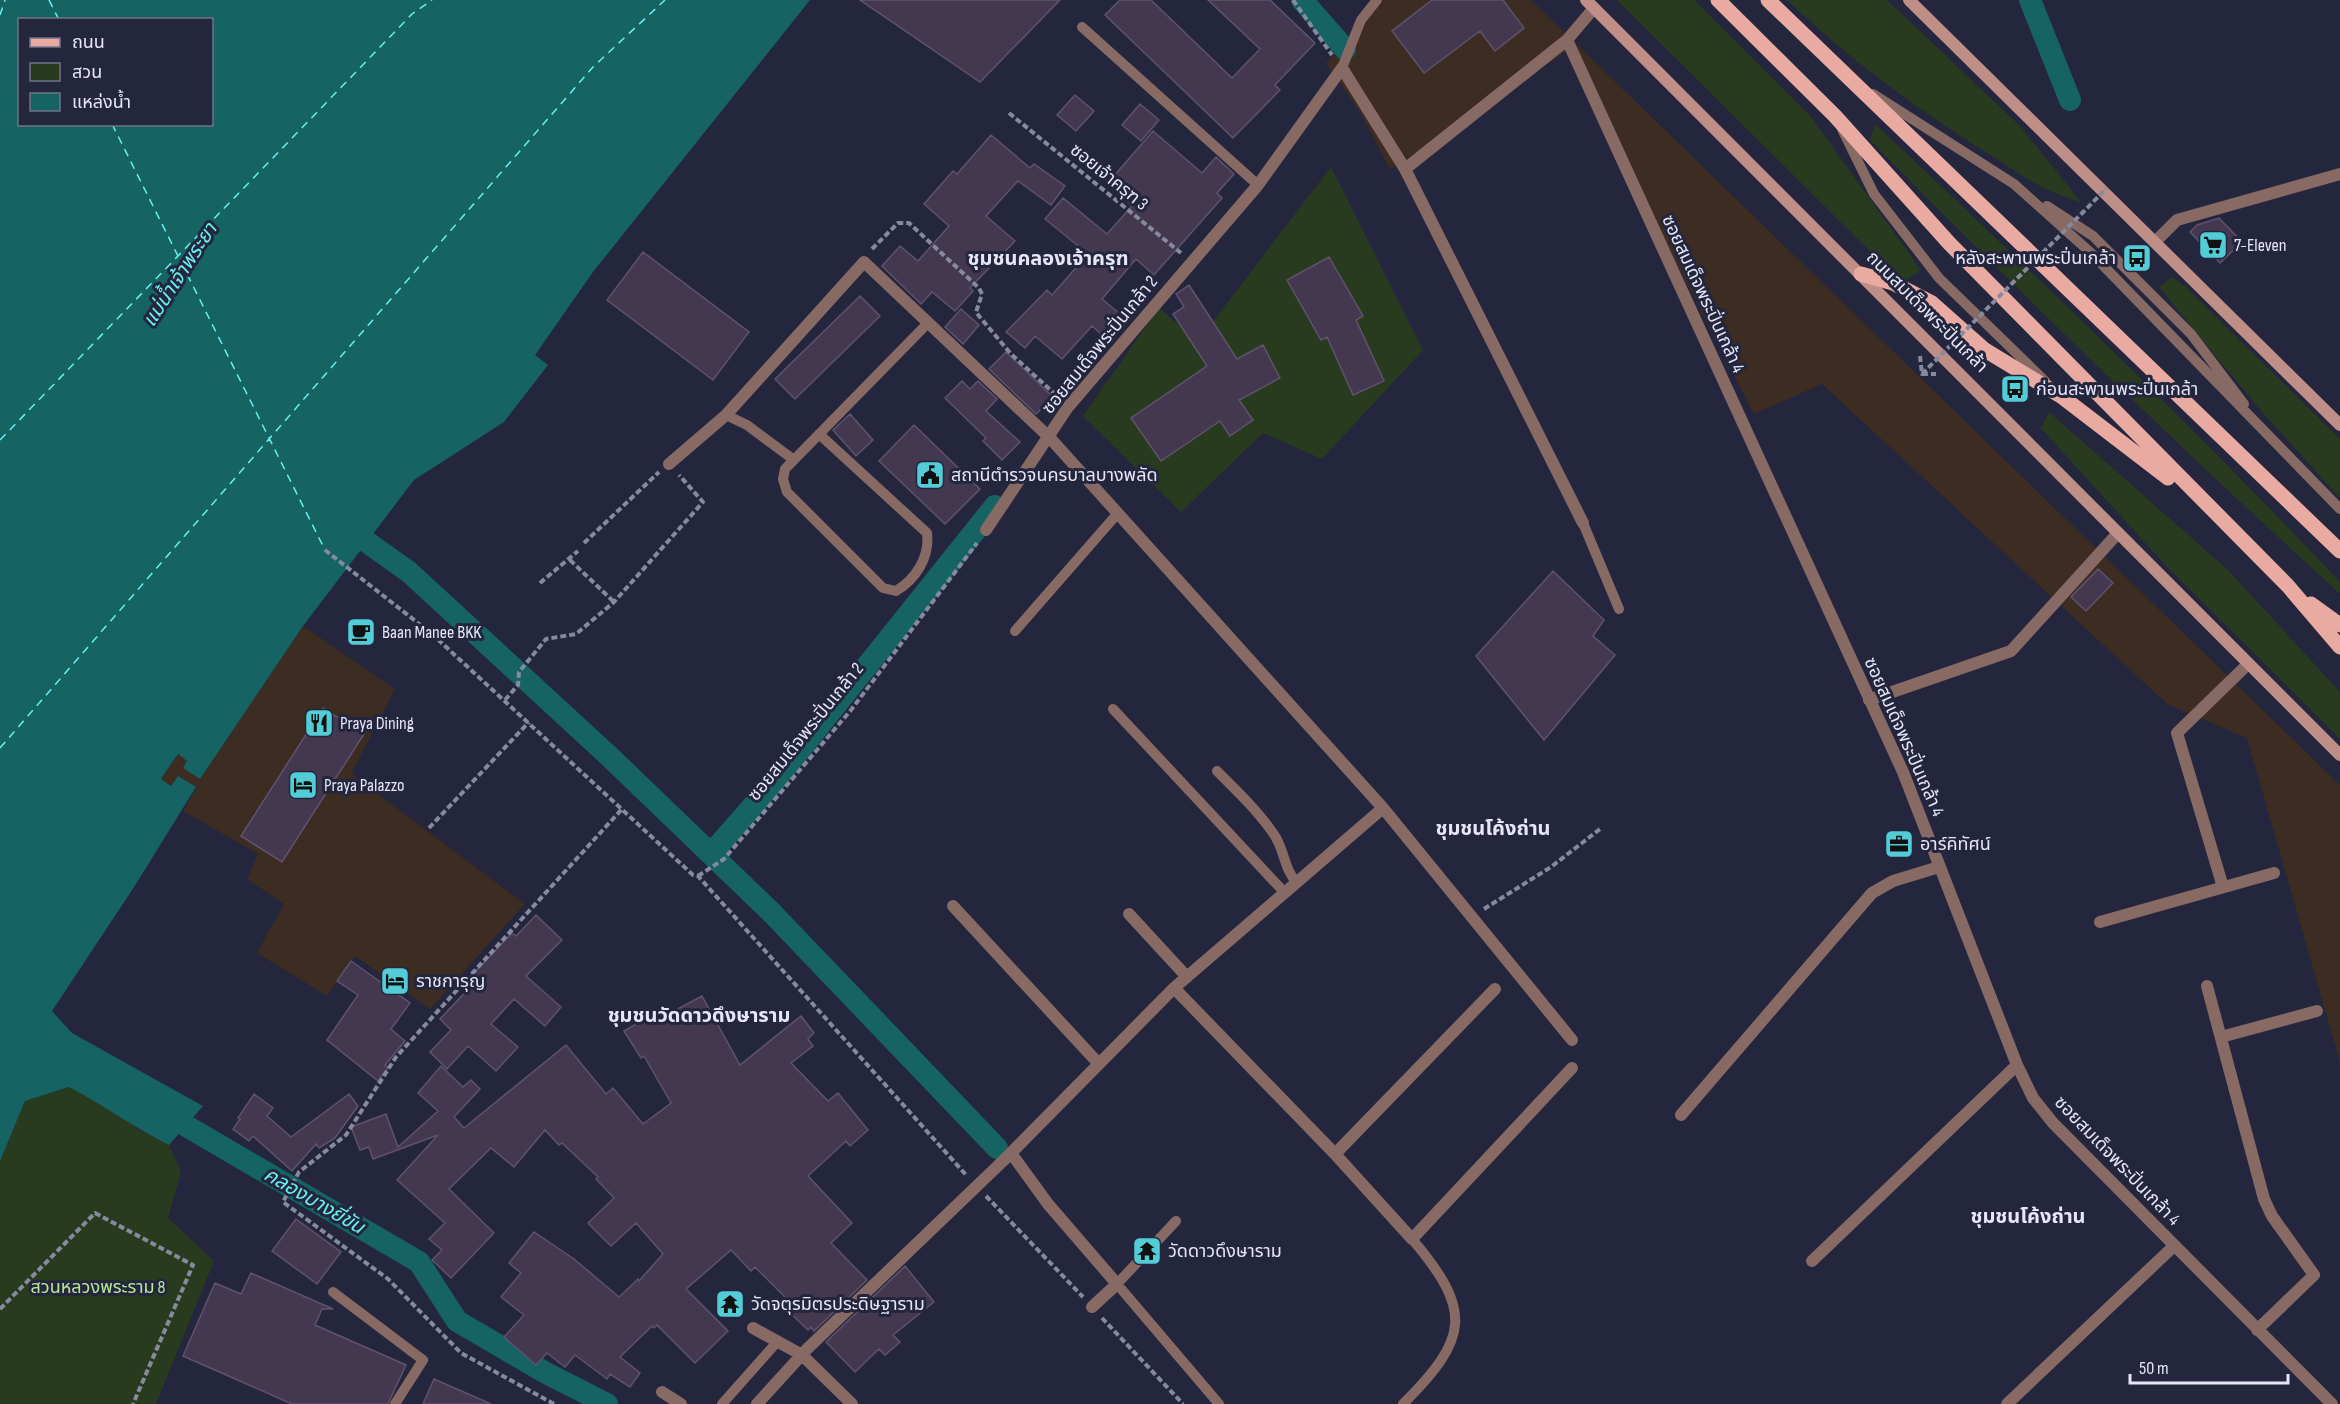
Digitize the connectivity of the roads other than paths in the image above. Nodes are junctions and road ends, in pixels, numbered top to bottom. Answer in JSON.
{"nodes":[{"id":1,"x":1377,"y":0,"type":"edge"},
{"id":2,"x":1718,"y":0,"type":"edge"},
{"id":3,"x":1768,"y":0,"type":"edge"},
{"id":4,"x":1909,"y":0,"type":"edge"},
{"id":5,"x":1590,"y":4,"type":"edge"},
{"id":6,"x":1082,"y":27,"type":"dead end"},
{"id":7,"x":1567,"y":40,"type":"junction"},
{"id":8,"x":1341,"y":68,"type":"junction"},
{"id":9,"x":1850,"y":80,"type":"junction"},
{"id":10,"x":1835,"y":116,"type":"junction"},
{"id":11,"x":1405,"y":169,"type":"junction"},
{"id":12,"x":2340,"y":174,"type":"edge"},
{"id":13,"x":2014,"y":184,"type":"junction"},
{"id":14,"x":1258,"y":185,"type":"junction"},
{"id":15,"x":2155,"y":242,"type":"junction"},
{"id":16,"x":1861,"y":274,"type":"junction"},
{"id":17,"x":927,"y":324,"type":"junction"},
{"id":18,"x":2061,"y":396,"type":"junction"},
{"id":19,"x":726,"y":415,"type":"junction"},
{"id":20,"x":2340,"y":425,"type":"edge"},
{"id":21,"x":819,"y":434,"type":"junction"},
{"id":22,"x":1050,"y":438,"type":"junction"},
{"id":23,"x":2272,"y":442,"type":"junction"},
{"id":24,"x":794,"y":460,"type":"junction"},
{"id":25,"x":669,"y":464,"type":"road end"},
{"id":26,"x":2205,"y":505,"type":"junction"},
{"id":27,"x":2340,"y":509,"type":"edge"},
{"id":28,"x":1118,"y":513,"type":"junction"},
{"id":29,"x":1583,"y":523,"type":"joint"},
{"id":30,"x":986,"y":530,"type":"road end"},
{"id":31,"x":2118,"y":532,"type":"junction"},
{"id":32,"x":2340,"y":551,"type":"edge"},
{"id":33,"x":2288,"y":586,"type":"junction"},
{"id":34,"x":1620,"y":609,"type":"dead end"},
{"id":35,"x":2340,"y":625,"type":"edge"},
{"id":36,"x":1015,"y":631,"type":"dead end"},
{"id":37,"x":2340,"y":647,"type":"edge"},
{"id":38,"x":2248,"y":664,"type":"junction"},
{"id":39,"x":1869,"y":700,"type":"junction"},
{"id":40,"x":1113,"y":709,"type":"dead end"},
{"id":41,"x":2340,"y":755,"type":"edge"},
{"id":42,"x":1217,"y":771,"type":"dead end"},
{"id":43,"x":1383,"y":808,"type":"junction"},
{"id":44,"x":1939,"y":867,"type":"junction"},
{"id":45,"x":2274,"y":873,"type":"dead end"},
{"id":46,"x":1297,"y":883,"type":"junction"},
{"id":47,"x":2223,"y":887,"type":"junction"},
{"id":48,"x":1285,"y":893,"type":"junction"},
{"id":49,"x":954,"y":906,"type":"dead end"},
{"id":50,"x":1129,"y":915,"type":"dead end"},
{"id":51,"x":2100,"y":922,"type":"dead end"},
{"id":52,"x":1187,"y":977,"type":"junction"},
{"id":53,"x":2207,"y":986,"type":"dead end"},
{"id":54,"x":1174,"y":988,"type":"junction"},
{"id":55,"x":1495,"y":989,"type":"dead end"},
{"id":56,"x":2317,"y":1011,"type":"dead end"},
{"id":57,"x":2221,"y":1037,"type":"junction"},
{"id":58,"x":1572,"y":1040,"type":"dead end"},
{"id":59,"x":1099,"y":1064,"type":"junction"},
{"id":60,"x":2017,"y":1065,"type":"junction"},
{"id":61,"x":1572,"y":1068,"type":"dead end"},
{"id":62,"x":1681,"y":1115,"type":"dead end"},
{"id":63,"x":1011,"y":1153,"type":"junction"},
{"id":64,"x":1335,"y":1155,"type":"junction"},
{"id":65,"x":1176,"y":1221,"type":"dead end"},
{"id":66,"x":1412,"y":1239,"type":"junction"},
{"id":67,"x":2174,"y":1246,"type":"junction"},
{"id":68,"x":1812,"y":1261,"type":"dead end"},
{"id":69,"x":1117,"y":1284,"type":"junction"},
{"id":70,"x":333,"y":1292,"type":"dead end"},
{"id":71,"x":1092,"y":1307,"type":"dead end"},
{"id":72,"x":753,"y":1328,"type":"dead end"},
{"id":73,"x":2258,"y":1330,"type":"junction"},
{"id":74,"x":778,"y":1341,"type":"junction"},
{"id":75,"x":802,"y":1355,"type":"junction"},
{"id":76,"x":662,"y":1392,"type":"dead end"},
{"id":77,"x":395,"y":1404,"type":"edge"},
{"id":78,"x":681,"y":1404,"type":"edge"},
{"id":79,"x":722,"y":1404,"type":"edge"},
{"id":80,"x":758,"y":1404,"type":"edge"},
{"id":81,"x":852,"y":1404,"type":"edge"},
{"id":82,"x":1219,"y":1404,"type":"edge"},
{"id":83,"x":1403,"y":1404,"type":"edge"},
{"id":84,"x":2007,"y":1404,"type":"edge"},
{"id":85,"x":2332,"y":1404,"type":"edge"}],
"edges":[{"from":1,"to":8,"type":"lane"},
{"from":2,"to":10,"type":"main road"},
{"from":3,"to":9,"type":"main road"},
{"from":4,"to":15,"type":"main road"},
{"from":5,"to":7,"type":"street"},
{"from":5,"to":16,"type":"main road","name":"ถนนสมเด็จพระปิ่นเกล้า"},
{"from":6,"to":14,"type":"lane"},
{"from":7,"to":11,"type":"street"},
{"from":7,"to":39,"type":"street","name":"ซอยสมเด็จพระปิ่นเกล้า 4"},
{"from":8,"to":11,"type":"street"},
{"from":8,"to":14,"type":"street","name":"ซอยสมเด็จพระปิ่นเกล้า 2"},
{"from":9,"to":13,"type":"lane"},
{"from":9,"to":32,"type":"main road"},
{"from":10,"to":18,"type":"lane"},
{"from":10,"to":26,"type":"main road"},
{"from":11,"to":29,"type":"street"},
{"from":12,"to":15,"type":"street"},
{"from":13,"to":23,"type":"lane"},
{"from":13,"to":23,"type":"lane"},
{"from":14,"to":22,"type":"street","name":"ซอยสมเด็จพระปิ่นเกล้า 2"},
{"from":15,"to":20,"type":"main road"},
{"from":16,"to":18,"type":"main road"},
{"from":16,"to":31,"type":"main road","name":"ถนนสมเด็จพระปิ่นเกล้า"},
{"from":17,"to":19,"type":"street"},
{"from":17,"to":21,"type":"lane"},
{"from":17,"to":22,"type":"street"},
{"from":18,"to":26,"type":"main road"},
{"from":19,"to":24,"type":"lane"},
{"from":19,"to":25,"type":"street"},
{"from":21,"to":24,"type":"lane"},
{"from":21,"to":24,"type":"lane"},
{"from":22,"to":28,"type":"street"},
{"from":22,"to":30,"type":"street","name":"ซอยสมเด็จพระปิ่นเกล้า 2"},
{"from":23,"to":27,"type":"lane"},
{"from":26,"to":33,"type":"main road"},
{"from":28,"to":36,"type":"lane"},
{"from":28,"to":43,"type":"street"},
{"from":29,"to":34,"type":"lane"},
{"from":31,"to":38,"type":"main road","name":"ถนนสมเด็จพระปิ่นเกล้า"},
{"from":31,"to":39,"type":"street"},
{"from":33,"to":35,"type":"main road"},
{"from":33,"to":37,"type":"main road"},
{"from":38,"to":41,"type":"main road","name":"ถนนสมเด็จพระปิ่นเกล้า"},
{"from":38,"to":47,"type":"street"},
{"from":39,"to":44,"type":"street","name":"ซอยสมเด็จพระปิ่นเกล้า 4"},
{"from":40,"to":48,"type":"lane"},
{"from":42,"to":46,"type":"lane"},
{"from":43,"to":46,"type":"street"},
{"from":43,"to":58,"type":"street"},
{"from":44,"to":60,"type":"street","name":"ซอยสมเด็จพระปิ่นเกล้า 4"},
{"from":44,"to":62,"type":"street"},
{"from":45,"to":47,"type":"street"},
{"from":46,"to":48,"type":"street"},
{"from":47,"to":51,"type":"street"},
{"from":48,"to":52,"type":"street"},
{"from":49,"to":59,"type":"street"},
{"from":50,"to":52,"type":"street"},
{"from":52,"to":54,"type":"street"},
{"from":53,"to":57,"type":"street"},
{"from":54,"to":59,"type":"street"},
{"from":54,"to":64,"type":"street"},
{"from":55,"to":64,"type":"street"},
{"from":56,"to":57,"type":"street"},
{"from":57,"to":73,"type":"street"},
{"from":59,"to":63,"type":"street"},
{"from":60,"to":67,"type":"street","name":"ซอยสมเด็จพระปิ่นเกล้า 4"},
{"from":60,"to":68,"type":"street"},
{"from":61,"to":66,"type":"street"},
{"from":63,"to":69,"type":"street"},
{"from":63,"to":75,"type":"street"},
{"from":64,"to":66,"type":"street"},
{"from":65,"to":69,"type":"lane"},
{"from":66,"to":83,"type":"lane"},
{"from":67,"to":73,"type":"street","name":"ซอยสมเด็จพระปิ่นเกล้า 4"},
{"from":67,"to":84,"type":"street"},
{"from":69,"to":71,"type":"street"},
{"from":69,"to":82,"type":"lane"},
{"from":70,"to":77,"type":"lane"},
{"from":72,"to":74,"type":"street"},
{"from":73,"to":85,"type":"street","name":"ซอยสมเด็จพระปิ่นเกล้า 4"},
{"from":74,"to":75,"type":"street"},
{"from":74,"to":79,"type":"lane"},
{"from":75,"to":80,"type":"street"},
{"from":75,"to":81,"type":"street"},
{"from":76,"to":78,"type":"street"}]}
